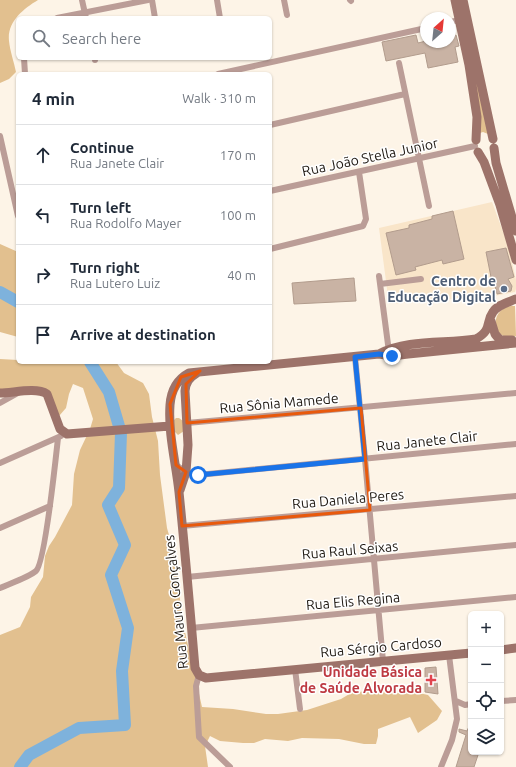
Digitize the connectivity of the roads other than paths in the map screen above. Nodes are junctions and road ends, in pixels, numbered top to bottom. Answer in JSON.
{"nodes":[{"id":1,"x":82,"y":0,"type":"edge"},
{"id":2,"x":148,"y":0,"type":"edge"},
{"id":3,"x":152,"y":0,"type":"edge"},
{"id":4,"x":216,"y":0,"type":"edge"},
{"id":5,"x":284,"y":0,"type":"edge"},
{"id":6,"x":455,"y":0,"type":"edge"},
{"id":7,"x":463,"y":0,"type":"edge"},
{"id":8,"x":86,"y":15,"type":"edge"},
{"id":9,"x":287,"y":15,"type":"dead end"},
{"id":10,"x":155,"y":16,"type":"edge"},
{"id":11,"x":220,"y":16,"type":"edge"},
{"id":12,"x":460,"y":20,"type":"junction"},
{"id":13,"x":456,"y":21,"type":"edge"},
{"id":14,"x":420,"y":29,"type":"edge"},
{"id":15,"x":24,"y":60,"type":"edge"},
{"id":16,"x":399,"y":63,"type":"dead end"},
{"id":17,"x":25,"y":72,"type":"edge"},
{"id":18,"x":227,"y":72,"type":"edge"},
{"id":19,"x":405,"y":94,"type":"junction"},
{"id":20,"x":272,"y":125,"type":"edge"},
{"id":21,"x":0,"y":136,"type":"edge"},
{"id":22,"x":493,"y":144,"type":"junction"},
{"id":23,"x":476,"y":146,"type":"junction"},
{"id":24,"x":419,"y":158,"type":"junction"},
{"id":25,"x":359,"y":172,"type":"junction"},
{"id":26,"x":272,"y":191,"type":"edge"},
{"id":27,"x":429,"y":206,"type":"dead end"},
{"id":28,"x":16,"y":207,"type":"edge"},
{"id":29,"x":516,"y":231,"type":"edge"},
{"id":30,"x":272,"y":249,"type":"edge"},
{"id":31,"x":516,"y":260,"type":"edge"},
{"id":32,"x":379,"y":276,"type":"dead end"},
{"id":33,"x":421,"y":279,"type":"dead end"},
{"id":34,"x":380,"y":284,"type":"junction"},
{"id":35,"x":516,"y":299,"type":"edge"},
{"id":36,"x":490,"y":320,"type":"junction"},
{"id":37,"x":516,"y":342,"type":"edge"},
{"id":38,"x":389,"y":352,"type":"junction"},
{"id":39,"x":355,"y":357,"type":"junction"},
{"id":40,"x":200,"y":371,"type":"junction"},
{"id":41,"x":20,"y":392,"type":"junction"},
{"id":42,"x":0,"y":393,"type":"edge"},
{"id":43,"x":516,"y":393,"type":"edge"},
{"id":44,"x":0,"y":403,"type":"edge"},
{"id":45,"x":360,"y":408,"type":"junction"},
{"id":46,"x":170,"y":425,"type":"junction"},
{"id":47,"x":187,"y":425,"type":"junction"},
{"id":48,"x":62,"y":436,"type":"junction"},
{"id":49,"x":516,"y":444,"type":"edge"},
{"id":50,"x":365,"y":459,"type":"junction"},
{"id":51,"x":0,"y":463,"type":"edge"},
{"id":52,"x":176,"y":465,"type":"junction"},
{"id":53,"x":186,"y":472,"type":"junction"},
{"id":54,"x":179,"y":492,"type":"junction"},
{"id":55,"x":516,"y":496,"type":"edge"},
{"id":56,"x":50,"y":506,"type":"junction"},
{"id":57,"x":370,"y":510,"type":"junction"},
{"id":58,"x":182,"y":526,"type":"junction"},
{"id":59,"x":0,"y":528,"type":"edge"},
{"id":60,"x":516,"y":545,"type":"edge"},
{"id":61,"x":374,"y":560,"type":"junction"},
{"id":62,"x":187,"y":577,"type":"junction"},
{"id":63,"x":0,"y":588,"type":"edge"},
{"id":64,"x":516,"y":597,"type":"edge"},
{"id":65,"x":379,"y":611,"type":"junction"},
{"id":66,"x":191,"y":628,"type":"junction"},
{"id":67,"x":516,"y":648,"type":"edge"},
{"id":68,"x":504,"y":650,"type":"edge"},
{"id":69,"x":468,"y":653,"type":"edge"},
{"id":70,"x":449,"y":655,"type":"junction"},
{"id":71,"x":383,"y":661,"type":"junction"},
{"id":72,"x":295,"y":669,"type":"junction"},
{"id":73,"x":199,"y":675,"type":"junction"},
{"id":74,"x":516,"y":700,"type":"edge"},
{"id":75,"x":456,"y":701,"type":"junction"},
{"id":76,"x":504,"y":701,"type":"edge"},
{"id":77,"x":468,"y":704,"type":"edge"},
{"id":78,"x":300,"y":709,"type":"dead end"},
{"id":79,"x":230,"y":767,"type":"edge"},
{"id":80,"x":441,"y":767,"type":"edge"}],
"edges":[{"from":1,"to":8,"type":"street"},
{"from":2,"to":8,"type":"street"},
{"from":3,"to":10,"type":"street"},
{"from":4,"to":11,"type":"street"},
{"from":5,"to":9,"type":"street"},
{"from":6,"to":12,"type":"street"},
{"from":7,"to":22,"type":"street"},
{"from":12,"to":13,"type":"street"},
{"from":12,"to":23,"type":"street"},
{"from":14,"to":18,"type":"street"},
{"from":15,"to":17,"type":"street"},
{"from":16,"to":19,"type":"street"},
{"from":19,"to":20,"type":"street"},
{"from":19,"to":24,"type":"street"},
{"from":21,"to":28,"type":"street"},
{"from":22,"to":23,"type":"street"},
{"from":22,"to":23,"type":"street"},
{"from":22,"to":29,"type":"street"},
{"from":23,"to":24,"type":"street","name":"Rua João Stella Junior"},
{"from":23,"to":31,"type":"street"},
{"from":24,"to":25,"type":"street","name":"Rua João Stella Junior"},
{"from":24,"to":27,"type":"street"},
{"from":25,"to":26,"type":"street","name":"Rua João Stella Junior"},
{"from":25,"to":30,"type":"street"},
{"from":32,"to":34,"type":"street"},
{"from":33,"to":34,"type":"street"},
{"from":34,"to":38,"type":"street"},
{"from":35,"to":36,"type":"street"},
{"from":36,"to":37,"type":"street"},
{"from":36,"to":38,"type":"street"},
{"from":37,"to":38,"type":"street"},
{"from":38,"to":39,"type":"street","name":"Rua Mauro Gonçalves"},
{"from":39,"to":40,"type":"street","name":"Rua Mauro Gonçalves"},
{"from":39,"to":45,"type":"street"},
{"from":40,"to":46,"type":"street","name":"Rua Mauro Gonçalves"},
{"from":40,"to":47,"type":"street"},
{"from":41,"to":42,"type":"street"},
{"from":41,"to":44,"type":"street"},
{"from":41,"to":48,"type":"street"},
{"from":43,"to":45,"type":"street","name":"Rua Sônia Mamede"},
{"from":45,"to":47,"type":"street","name":"Rua Sônia Mamede"},
{"from":45,"to":50,"type":"street"},
{"from":46,"to":47,"type":"street"},
{"from":46,"to":47,"type":"street"},
{"from":46,"to":48,"type":"street"},
{"from":46,"to":52,"type":"street","name":"Rua Mauro Gonçalves"},
{"from":47,"to":53,"type":"street"},
{"from":48,"to":51,"type":"street"},
{"from":48,"to":56,"type":"street"},
{"from":49,"to":50,"type":"street","name":"Rua Janete Clair"},
{"from":50,"to":53,"type":"street","name":"Rua Janete Clair"},
{"from":50,"to":57,"type":"street"},
{"from":52,"to":53,"type":"street","name":"Rua Janete Clair"},
{"from":52,"to":54,"type":"street","name":"Rua Mauro Gonçalves"},
{"from":53,"to":54,"type":"street"},
{"from":54,"to":58,"type":"street","name":"Rua Mauro Gonçalves"},
{"from":55,"to":57,"type":"street","name":"Rua Daniela Peres"},
{"from":56,"to":59,"type":"street"},
{"from":56,"to":63,"type":"street"},
{"from":57,"to":58,"type":"street","name":"Rua Daniela Peres"},
{"from":57,"to":61,"type":"street"},
{"from":58,"to":62,"type":"street","name":"Rua Mauro Gonçalves"},
{"from":60,"to":61,"type":"street","name":"Rua Raul Seixas"},
{"from":61,"to":62,"type":"street","name":"Rua Raul Seixas"},
{"from":61,"to":65,"type":"street"},
{"from":62,"to":66,"type":"street","name":"Rua Mauro Gonçalves"},
{"from":64,"to":65,"type":"street","name":"Rua Elis Regina"},
{"from":65,"to":66,"type":"street","name":"Rua Elis Regina"},
{"from":65,"to":71,"type":"street"},
{"from":66,"to":73,"type":"street","name":"Rua Mauro Gonçalves"},
{"from":67,"to":68,"type":"street"},
{"from":69,"to":70,"type":"street","name":"Rua Sérgio Cardoso"},
{"from":70,"to":71,"type":"street","name":"Rua Sérgio Cardoso"},
{"from":70,"to":75,"type":"street"},
{"from":71,"to":72,"type":"street","name":"Rua Sérgio Cardoso"},
{"from":72,"to":73,"type":"street","name":"Rua Sérgio Cardoso"},
{"from":72,"to":78,"type":"street"},
{"from":73,"to":79,"type":"street","name":"Rua Mauro Gonçalves"},
{"from":74,"to":76,"type":"street"},
{"from":75,"to":77,"type":"street"},
{"from":75,"to":80,"type":"street"}]}
